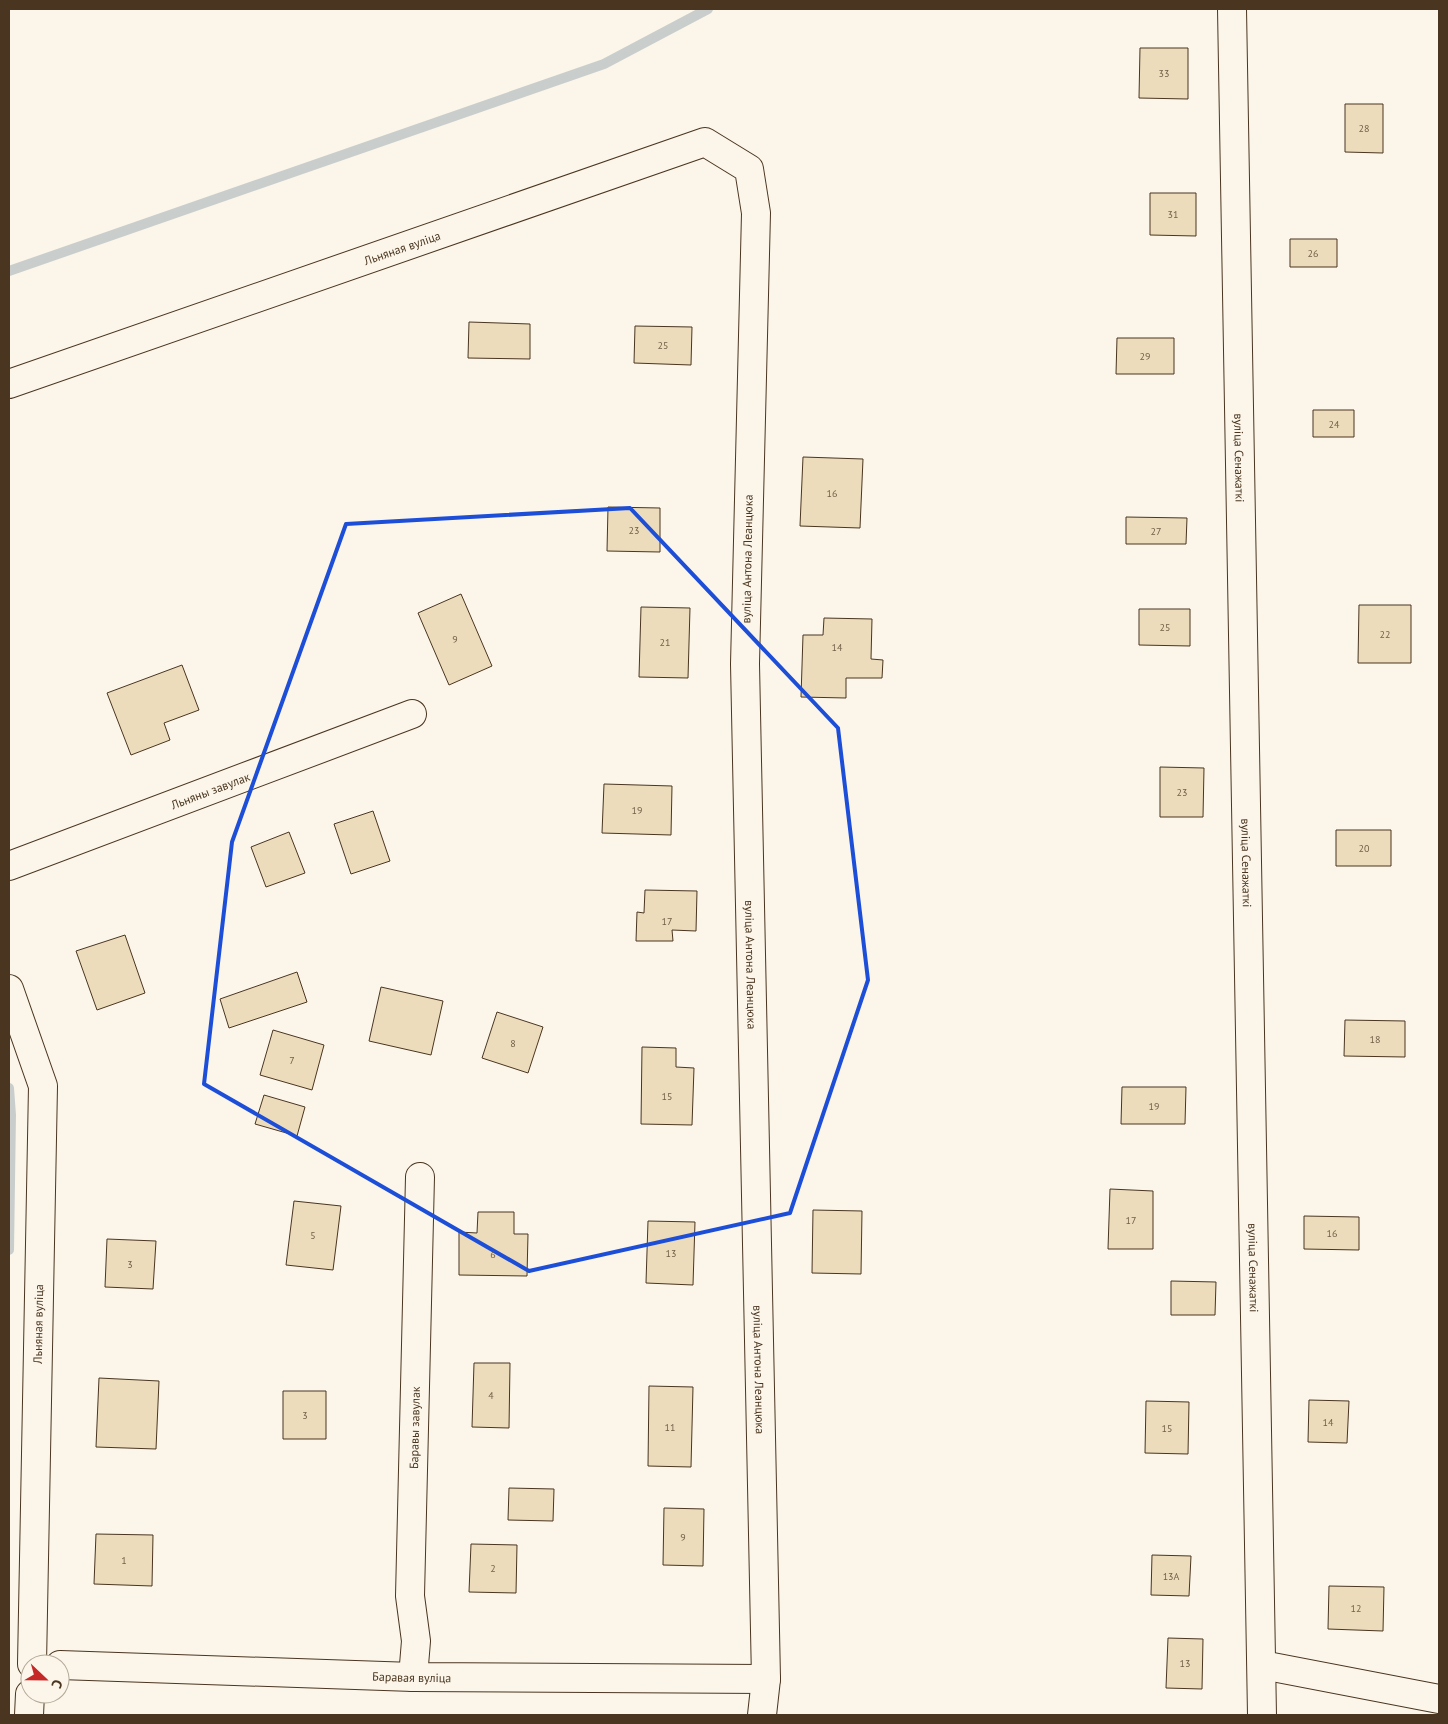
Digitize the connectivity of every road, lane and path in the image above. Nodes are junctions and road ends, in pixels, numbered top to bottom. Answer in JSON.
{"nodes":[{"id":1,"x":1232,"y":9,"type":"edge"},
{"id":2,"x":756,"y":213,"type":"joint"},
{"id":3,"x":9,"y":384,"type":"edge"},
{"id":4,"x":412,"y":714,"type":"dead end"},
{"id":5,"x":9,"y":866,"type":"edge"},
{"id":6,"x":9,"y":989,"type":"edge"},
{"id":7,"x":420,"y":1177,"type":"dead end"},
{"id":8,"x":32,"y":1654,"type":"edge"},
{"id":9,"x":1262,"y":1664,"type":"junction"},
{"id":10,"x":70,"y":1666,"type":"edge"},
{"id":11,"x":413,"y":1677,"type":"junction"},
{"id":12,"x":766,"y":1680,"type":"junction"},
{"id":13,"x":1439,"y":1699,"type":"edge"},
{"id":14,"x":762,"y":1715,"type":"edge"},
{"id":15,"x":1262,"y":1715,"type":"edge"}],
"edges":[{"from":1,"to":9,"type":"street","name":"вуліца Сенажаткі"},
{"from":2,"to":3,"type":"street","name":"Льняная вуліца"},
{"from":2,"to":12,"type":"street","name":"вуліца Антона Леанцюка"},
{"from":4,"to":5,"type":"street","name":"Льняны завулак"},
{"from":6,"to":8,"type":"street","name":"Льняная вуліца"},
{"from":7,"to":11,"type":"street","name":"Баравы завулак"},
{"from":9,"to":13,"type":"street"},
{"from":9,"to":15,"type":"street","name":"вуліца Сенажаткі"},
{"from":10,"to":11,"type":"street","name":"Баравая вуліца"},
{"from":11,"to":12,"type":"street","name":"Баравая вуліца"},
{"from":12,"to":14,"type":"street","name":"вуліца Антона Леанцюка"}]}
